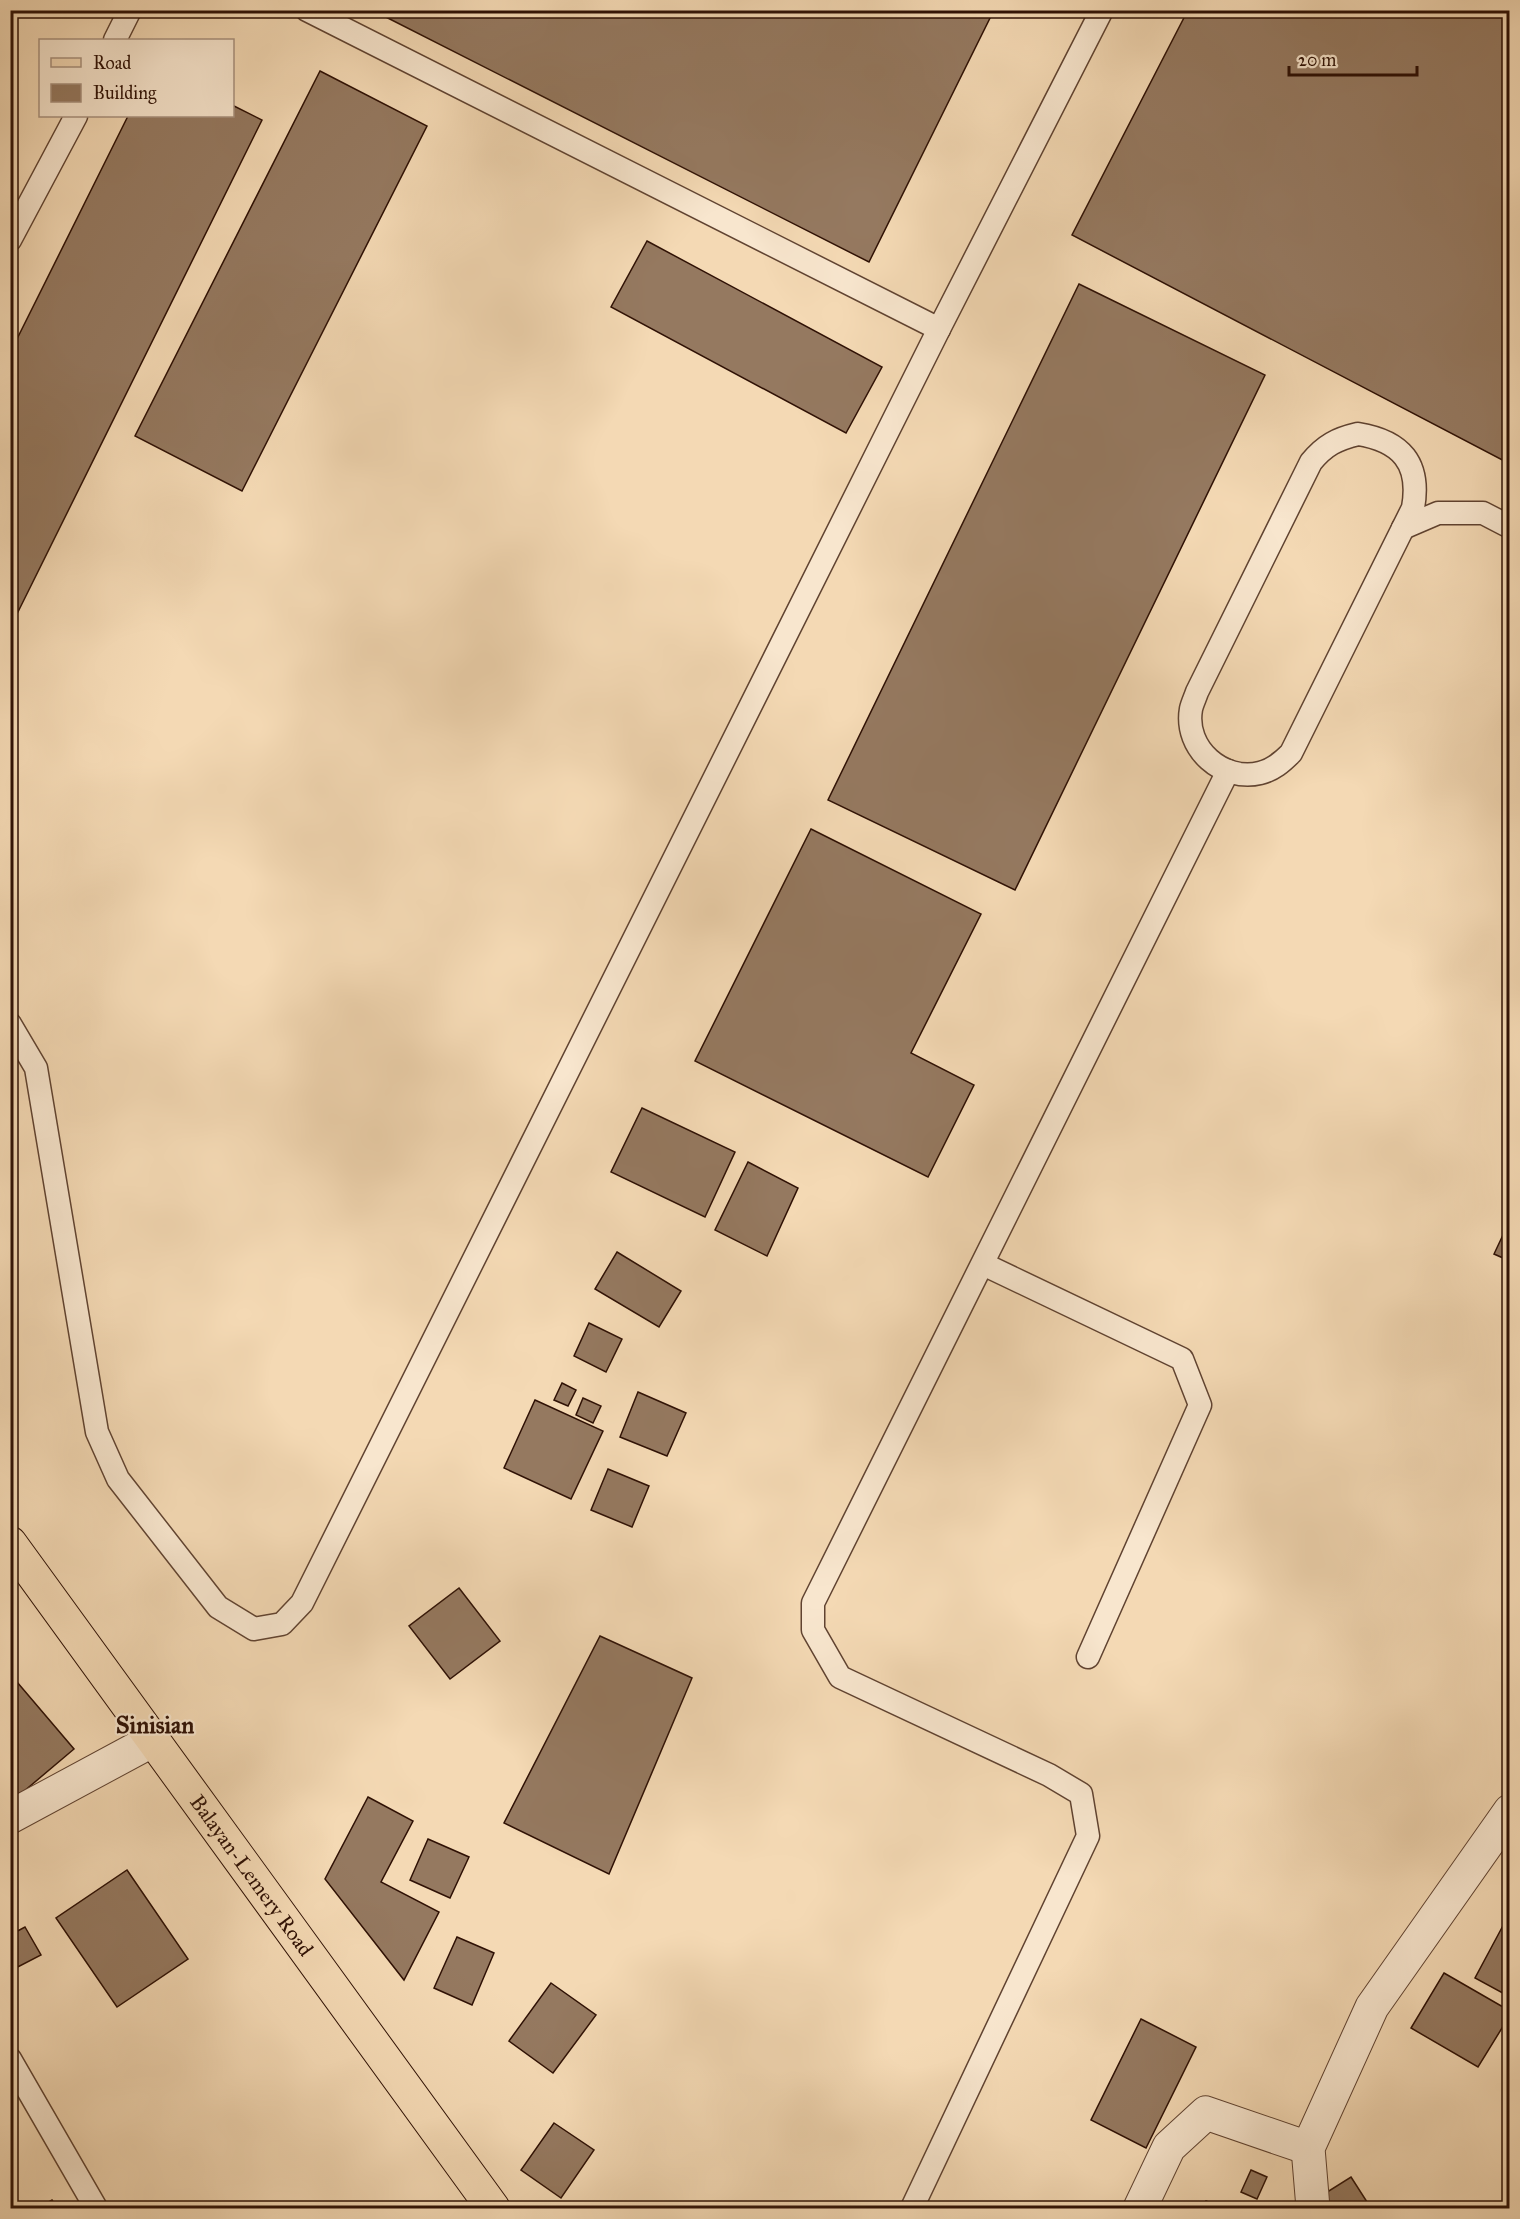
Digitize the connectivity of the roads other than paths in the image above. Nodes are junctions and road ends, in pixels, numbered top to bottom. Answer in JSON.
{"nodes":[{"id":1,"x":130,"y":10,"type":"edge"},
{"id":2,"x":307,"y":10,"type":"edge"},
{"id":3,"x":1102,"y":10,"type":"edge"},
{"id":4,"x":116,"y":39,"type":"edge"},
{"id":5,"x":75,"y":117,"type":"edge"},
{"id":6,"x":10,"y":240,"type":"edge"},
{"id":7,"x":939,"y":329,"type":"junction"},
{"id":8,"x":1509,"y":527,"type":"edge"},
{"id":9,"x":1403,"y":528,"type":"junction"},
{"id":10,"x":1228,"y":771,"type":"junction"},
{"id":11,"x":10,"y":1024,"type":"edge"},
{"id":12,"x":983,"y":1264,"type":"junction"},
{"id":13,"x":10,"y":1543,"type":"edge"},
{"id":14,"x":1088,"y":1657,"type":"dead end"},
{"id":15,"x":153,"y":1740,"type":"junction"},
{"id":16,"x":1509,"y":1811,"type":"edge"},
{"id":17,"x":10,"y":1817,"type":"edge"},
{"id":18,"x":10,"y":2059,"type":"edge"},
{"id":19,"x":1308,"y":2148,"type":"junction"},
{"id":20,"x":96,"y":2208,"type":"edge"},
{"id":21,"x":493,"y":2208,"type":"edge"},
{"id":22,"x":912,"y":2208,"type":"edge"},
{"id":23,"x":1140,"y":2208,"type":"edge"},
{"id":24,"x":1313,"y":2208,"type":"edge"}],
"edges":[{"from":1,"to":4,"type":"lane"},
{"from":2,"to":7,"type":"lane"},
{"from":3,"to":7,"type":"lane"},
{"from":5,"to":6,"type":"lane"},
{"from":7,"to":11,"type":"lane"},
{"from":8,"to":9,"type":"lane"},
{"from":9,"to":10,"type":"lane"},
{"from":9,"to":10,"type":"lane"},
{"from":10,"to":12,"type":"lane"},
{"from":12,"to":14,"type":"lane"},
{"from":12,"to":22,"type":"lane"},
{"from":13,"to":15,"type":"main road","name":"Balayan-Lemery Road"},
{"from":15,"to":17,"type":"street"},
{"from":15,"to":21,"type":"main road","name":"Balayan-Lemery Road"},
{"from":16,"to":19,"type":"street"},
{"from":18,"to":20,"type":"lane"},
{"from":19,"to":23,"type":"street"},
{"from":19,"to":24,"type":"street"}]}
